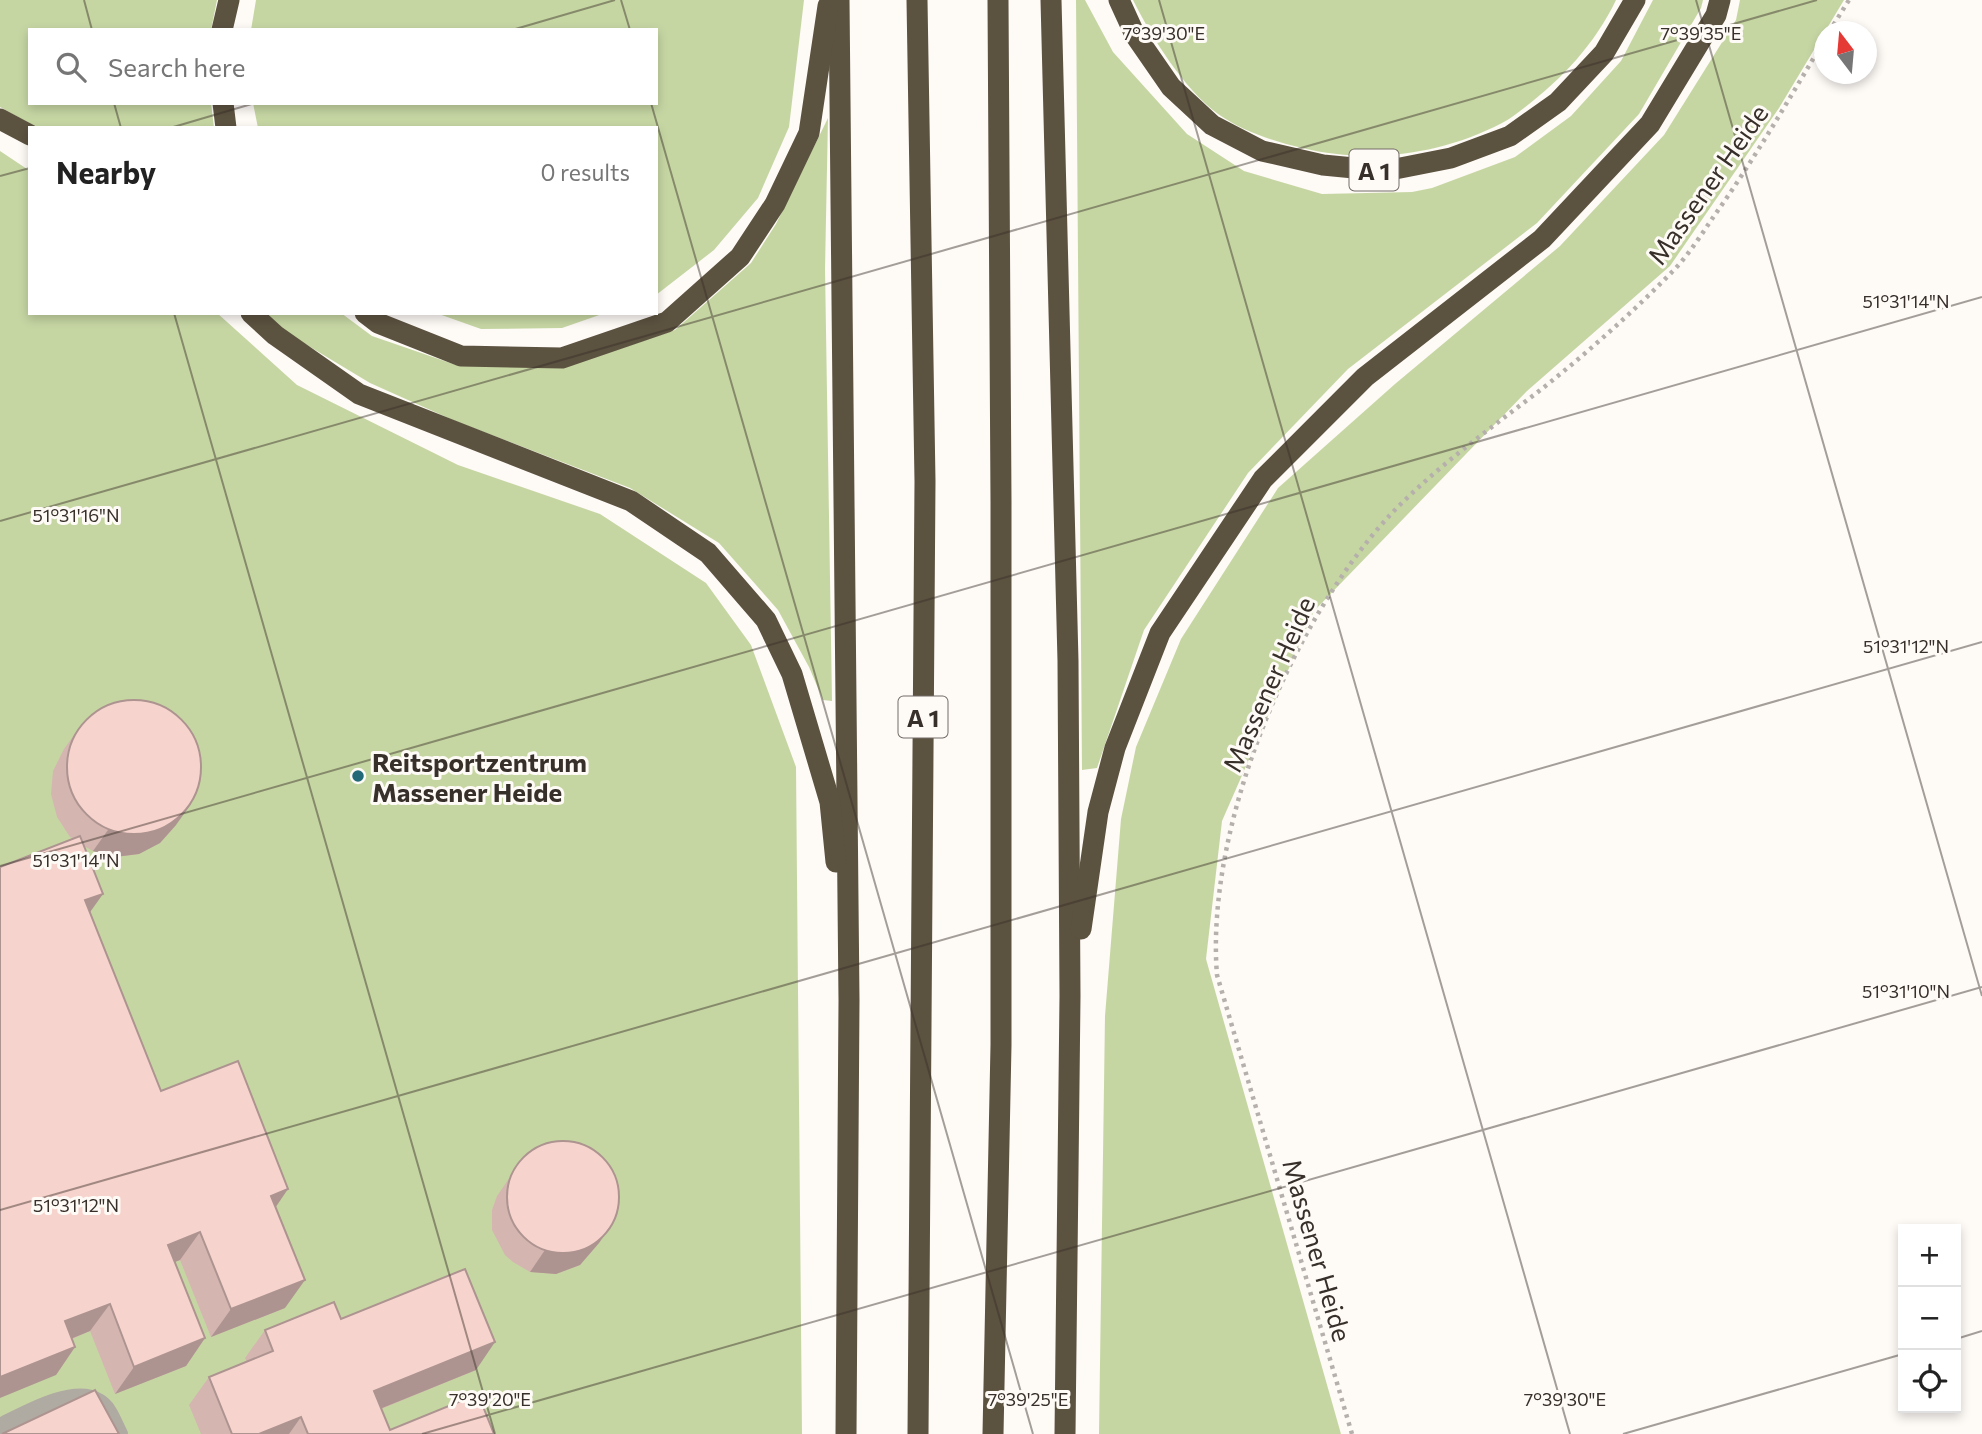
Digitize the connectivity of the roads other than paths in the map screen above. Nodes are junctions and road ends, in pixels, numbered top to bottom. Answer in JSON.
{"nodes":[{"id":1,"x":229,"y":0,"type":"edge"},
{"id":2,"x":829,"y":0,"type":"edge"},
{"id":3,"x":839,"y":0,"type":"edge"},
{"id":4,"x":917,"y":0,"type":"edge"},
{"id":5,"x":998,"y":0,"type":"edge"},
{"id":6,"x":1051,"y":0,"type":"edge"},
{"id":7,"x":1119,"y":0,"type":"edge"},
{"id":8,"x":1634,"y":0,"type":"edge"},
{"id":9,"x":1720,"y":0,"type":"edge"},
{"id":10,"x":222,"y":28,"type":"edge"},
{"id":11,"x":223,"y":105,"type":"edge"},
{"id":12,"x":0,"y":119,"type":"edge"},
{"id":13,"x":226,"y":126,"type":"edge"},
{"id":14,"x":28,"y":134,"type":"edge"},
{"id":15,"x":253,"y":315,"type":"edge"},
{"id":16,"x":368,"y":315,"type":"edge"},
{"id":17,"x":1070,"y":996,"type":"junction"},
{"id":18,"x":849,"y":1000,"type":"junction"},
{"id":19,"x":0,"y":1427,"type":"edge"},
{"id":20,"x":119,"y":1434,"type":"edge"},
{"id":21,"x":846,"y":1434,"type":"edge"},
{"id":22,"x":918,"y":1434,"type":"edge"},
{"id":23,"x":993,"y":1434,"type":"edge"},
{"id":24,"x":1065,"y":1434,"type":"edge"}],
"edges":[{"from":1,"to":10,"type":"highway"},
{"from":2,"to":16,"type":"highway"},
{"from":3,"to":18,"type":"highway"},
{"from":4,"to":22,"type":"highway","number":"A 1"},
{"from":5,"to":23,"type":"highway"},
{"from":6,"to":17,"type":"highway"},
{"from":7,"to":8,"type":"highway","number":"A 1"},
{"from":9,"to":17,"type":"highway"},
{"from":11,"to":13,"type":"highway"},
{"from":12,"to":14,"type":"highway"},
{"from":15,"to":18,"type":"highway"},
{"from":17,"to":24,"type":"highway"},
{"from":18,"to":21,"type":"highway"},
{"from":19,"to":20,"type":"lane"}]}
